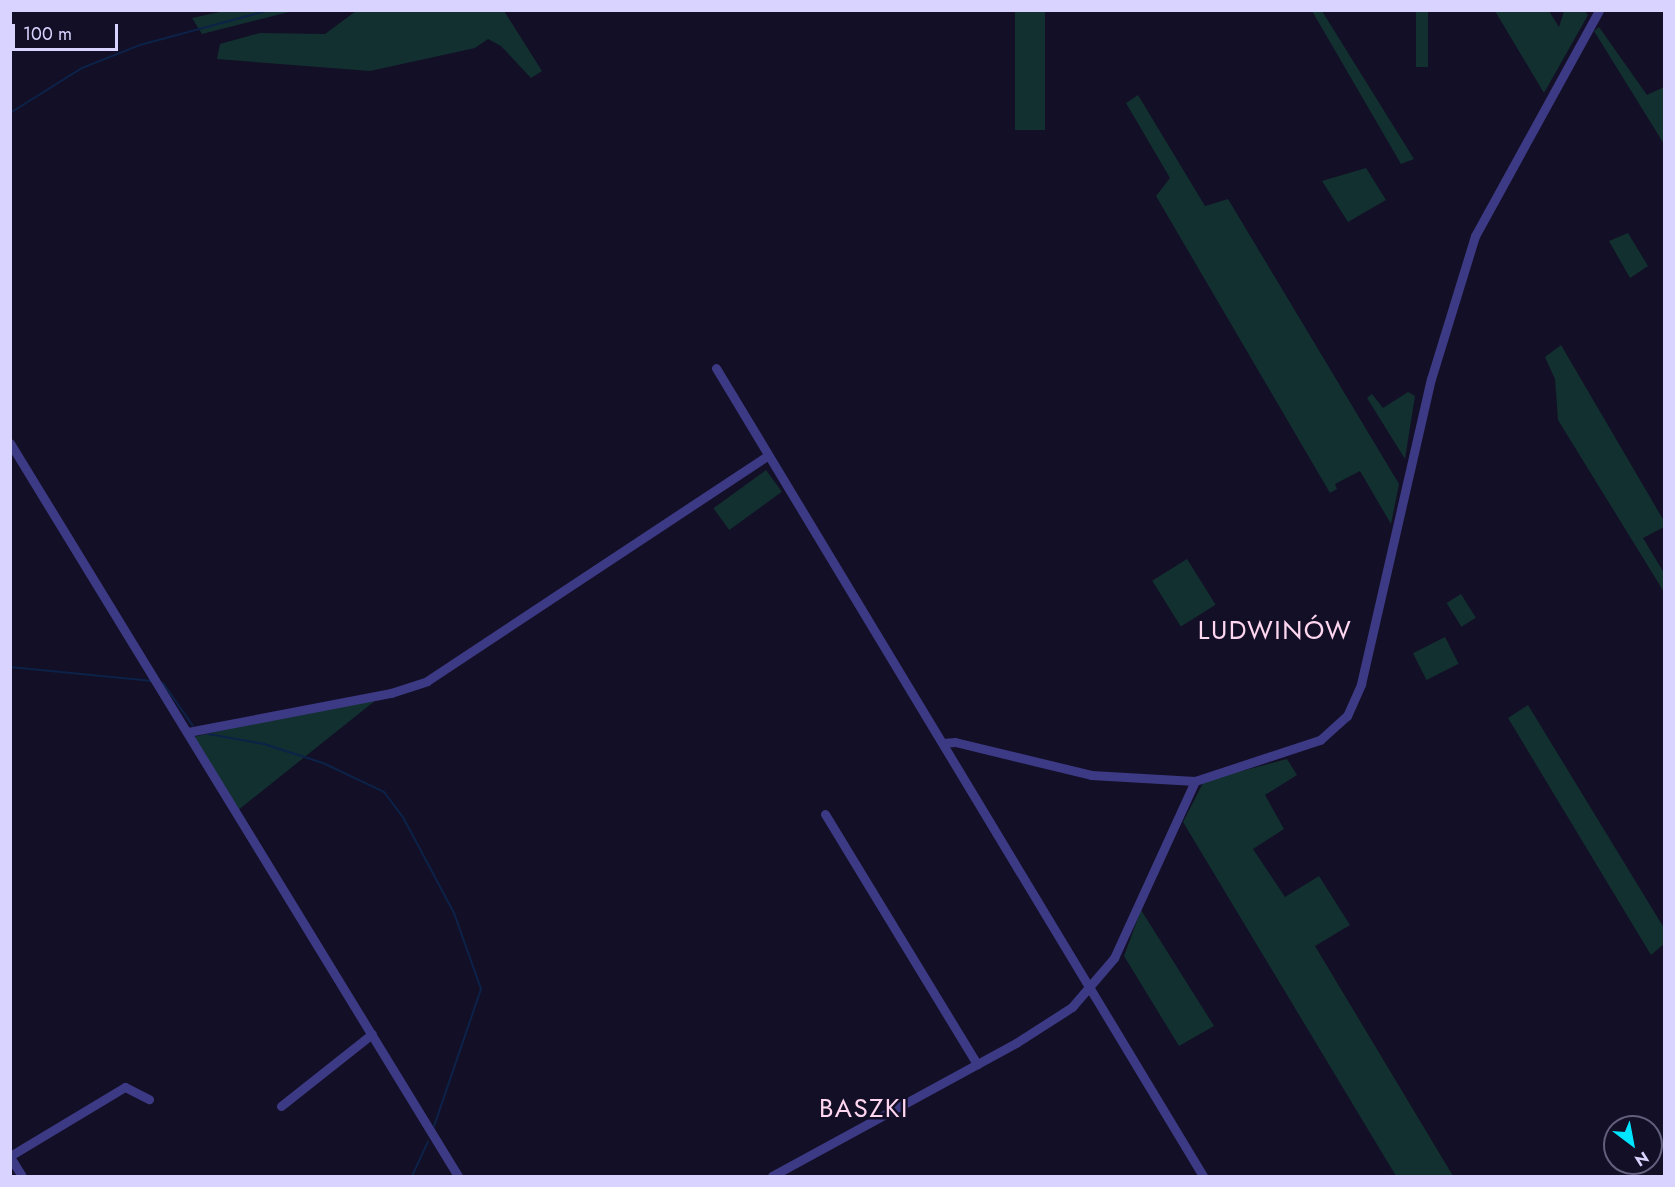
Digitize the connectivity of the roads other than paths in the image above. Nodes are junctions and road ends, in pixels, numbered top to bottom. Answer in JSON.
{"nodes":[{"id":1,"x":1599,"y":10,"type":"edge"},
{"id":2,"x":716,"y":368,"type":"dead end"},
{"id":3,"x":10,"y":443,"type":"edge"},
{"id":4,"x":768,"y":455,"type":"junction"},
{"id":5,"x":188,"y":732,"type":"junction"},
{"id":6,"x":943,"y":743,"type":"junction"},
{"id":7,"x":1195,"y":781,"type":"junction"},
{"id":8,"x":825,"y":814,"type":"dead end"},
{"id":9,"x":1091,"y":989,"type":"junction"},
{"id":10,"x":372,"y":1034,"type":"junction"},
{"id":11,"x":976,"y":1064,"type":"junction"},
{"id":12,"x":149,"y":1099,"type":"dead end"},
{"id":13,"x":281,"y":1106,"type":"dead end"},
{"id":14,"x":10,"y":1157,"type":"edge"},
{"id":15,"x":22,"y":1176,"type":"edge"},
{"id":16,"x":458,"y":1176,"type":"edge"},
{"id":17,"x":772,"y":1176,"type":"edge"},
{"id":18,"x":1203,"y":1176,"type":"edge"}],
"edges":[{"from":1,"to":7,"type":"street"},
{"from":2,"to":4,"type":"street"},
{"from":3,"to":5,"type":"street"},
{"from":4,"to":5,"type":"street"},
{"from":4,"to":6,"type":"street"},
{"from":5,"to":10,"type":"street"},
{"from":6,"to":7,"type":"street"},
{"from":6,"to":9,"type":"street"},
{"from":7,"to":9,"type":"street"},
{"from":8,"to":11,"type":"street"},
{"from":9,"to":11,"type":"street"},
{"from":9,"to":18,"type":"street"},
{"from":10,"to":13,"type":"street"},
{"from":10,"to":16,"type":"street"},
{"from":11,"to":17,"type":"street"},
{"from":12,"to":14,"type":"street"},
{"from":14,"to":15,"type":"street"}]}
